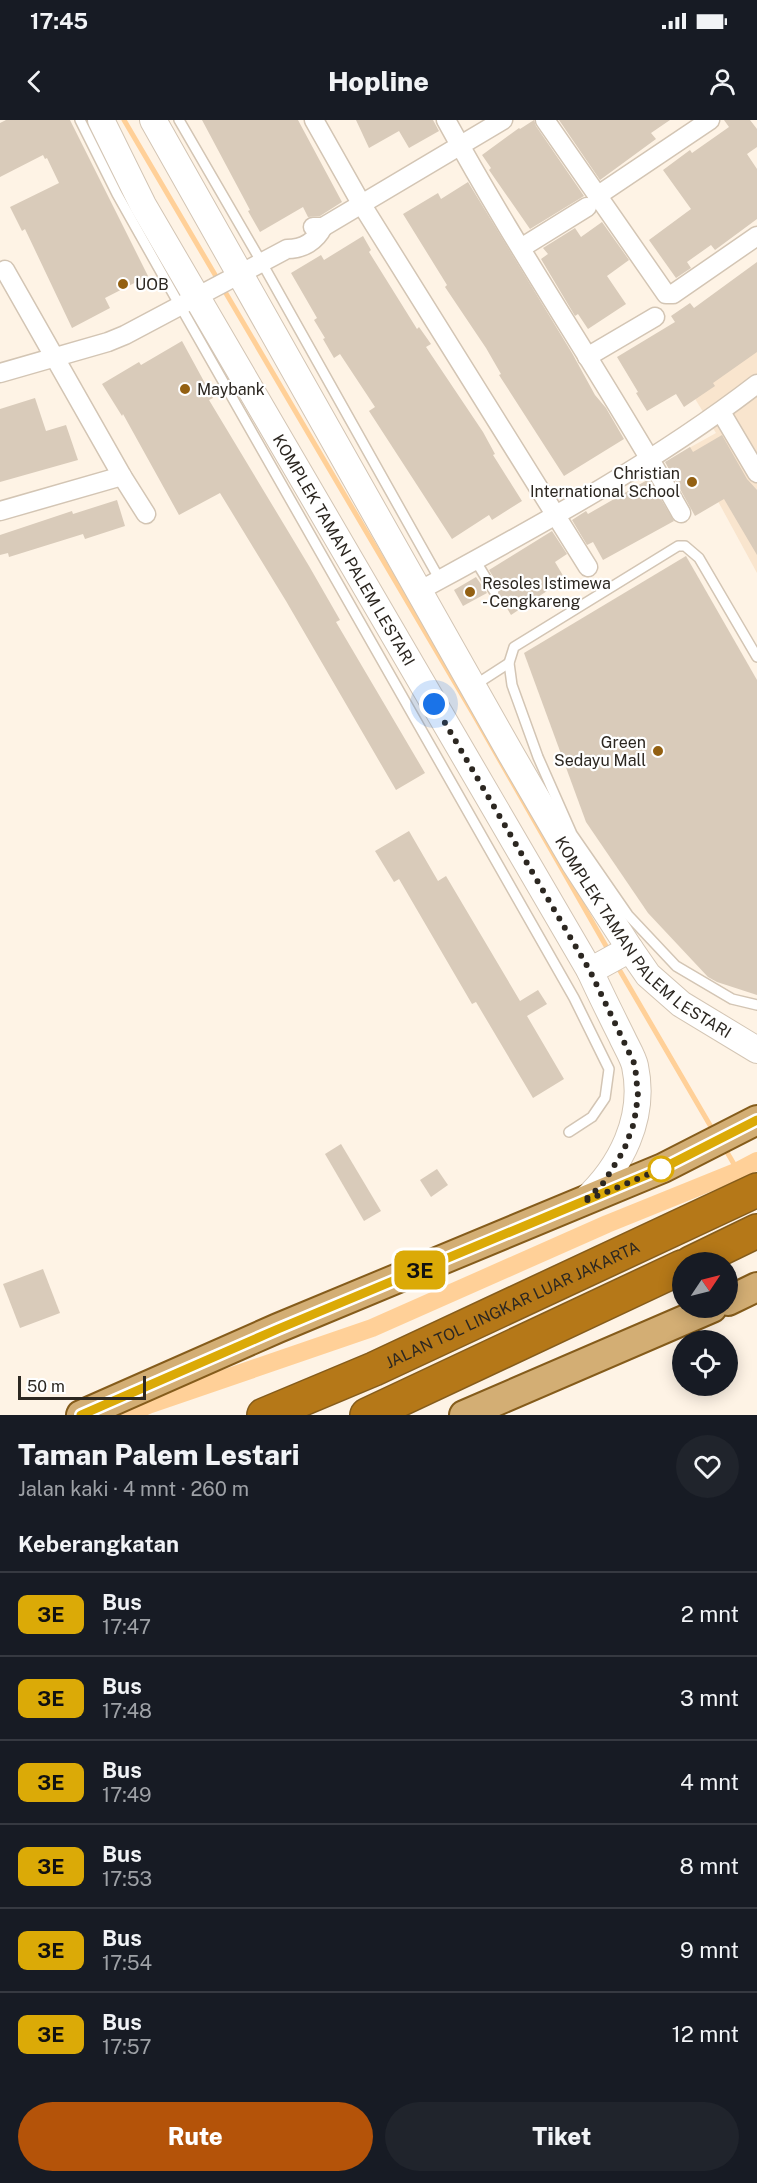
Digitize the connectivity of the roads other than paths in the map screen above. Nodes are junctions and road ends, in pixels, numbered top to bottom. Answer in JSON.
{"nodes":[{"id":1,"x":80,"y":120,"type":"edge"},
{"id":2,"x":101,"y":120,"type":"edge"},
{"id":3,"x":153,"y":120,"type":"edge"},
{"id":4,"x":179,"y":120,"type":"edge"},
{"id":5,"x":314,"y":120,"type":"edge"},
{"id":6,"x":446,"y":120,"type":"edge"},
{"id":7,"x":503,"y":120,"type":"edge"},
{"id":8,"x":545,"y":120,"type":"edge"},
{"id":9,"x":710,"y":120,"type":"edge"},
{"id":10,"x":461,"y":147,"type":"junction"},
{"id":11,"x":592,"y":201,"type":"junction"},
{"id":12,"x":362,"y":205,"type":"junction"},
{"id":13,"x":757,"y":236,"type":"edge"},
{"id":14,"x":521,"y":248,"type":"junction"},
{"id":15,"x":5,"y":270,"type":"dead end"},
{"id":16,"x":244,"y":272,"type":"junction"},
{"id":17,"x":196,"y":298,"type":"junction"},
{"id":18,"x":655,"y":317,"type":"dead end"},
{"id":19,"x":586,"y":357,"type":"junction"},
{"id":20,"x":55,"y":358,"type":"junction"},
{"id":21,"x":0,"y":373,"type":"edge"},
{"id":22,"x":757,"y":384,"type":"edge"},
{"id":23,"x":721,"y":412,"type":"junction"},
{"id":24,"x":650,"y":459,"type":"junction"},
{"id":25,"x":757,"y":473,"type":"edge"},
{"id":26,"x":122,"y":476,"type":"junction"},
{"id":27,"x":0,"y":511,"type":"edge"},
{"id":28,"x":681,"y":513,"type":"dead end"},
{"id":29,"x":146,"y":514,"type":"dead end"},
{"id":30,"x":557,"y":515,"type":"junction"},
{"id":31,"x":476,"y":560,"type":"junction"},
{"id":32,"x":588,"y":567,"type":"dead end"},
{"id":33,"x":429,"y":586,"type":"junction"},
{"id":34,"x":494,"y":591,"type":"dead end"},
{"id":35,"x":757,"y":657,"type":"edge"},
{"id":36,"x":509,"y":663,"type":"junction"},
{"id":37,"x":473,"y":686,"type":"junction"},
{"id":38,"x":511,"y":753,"type":"junction"},
{"id":39,"x":551,"y":787,"type":"junction"},
{"id":40,"x":610,"y":960,"type":"junction"},
{"id":41,"x":757,"y":1005,"type":"edge"},
{"id":42,"x":757,"y":1050,"type":"edge"},
{"id":43,"x":750,"y":1123,"type":"edge"},
{"id":44,"x":569,"y":1132,"type":"dead end"},
{"id":45,"x":757,"y":1190,"type":"edge"},
{"id":46,"x":583,"y":1202,"type":"junction"},
{"id":47,"x":757,"y":1231,"type":"edge"},
{"id":48,"x":714,"y":1252,"type":"edge"},
{"id":49,"x":672,"y":1272,"type":"edge"},
{"id":50,"x":757,"y":1287,"type":"edge"},
{"id":51,"x":738,"y":1296,"type":"edge"},
{"id":52,"x":689,"y":1318,"type":"edge"},
{"id":53,"x":81,"y":1415,"type":"edge"},
{"id":54,"x":264,"y":1415,"type":"edge"},
{"id":55,"x":367,"y":1415,"type":"edge"},
{"id":56,"x":464,"y":1415,"type":"edge"}],
"edges":[{"from":1,"to":17,"type":"lane"},
{"from":2,"to":17,"type":"street","name":"KOMPLEK TAMAN PALEM LESTARI"},
{"from":3,"to":16,"type":"street","name":"KOMPLEK TAMAN PALEM LESTARI"},
{"from":4,"to":16,"type":"lane"},
{"from":5,"to":12,"type":"street"},
{"from":6,"to":10,"type":"street"},
{"from":7,"to":10,"type":"street"},
{"from":8,"to":11,"type":"street"},
{"from":9,"to":11,"type":"street"},
{"from":10,"to":12,"type":"street"},
{"from":10,"to":14,"type":"street"},
{"from":11,"to":13,"type":"street"},
{"from":11,"to":14,"type":"street"},
{"from":12,"to":16,"type":"street"},
{"from":12,"to":30,"type":"street"},
{"from":14,"to":19,"type":"street"},
{"from":15,"to":20,"type":"street"},
{"from":16,"to":17,"type":"street"},
{"from":16,"to":33,"type":"street","name":"KOMPLEK TAMAN PALEM LESTARI"},
{"from":17,"to":20,"type":"street"},
{"from":17,"to":40,"type":"street","name":"KOMPLEK TAMAN PALEM LESTARI"},
{"from":17,"to":44,"type":"lane"},
{"from":18,"to":19,"type":"street"},
{"from":19,"to":24,"type":"street"},
{"from":20,"to":21,"type":"street"},
{"from":20,"to":26,"type":"street"},
{"from":22,"to":23,"type":"street"},
{"from":23,"to":24,"type":"street"},
{"from":23,"to":25,"type":"street"},
{"from":24,"to":28,"type":"street"},
{"from":24,"to":30,"type":"street"},
{"from":26,"to":27,"type":"street"},
{"from":26,"to":29,"type":"street"},
{"from":30,"to":31,"type":"street"},
{"from":30,"to":32,"type":"street"},
{"from":31,"to":33,"type":"street"},
{"from":31,"to":34,"type":"lane"},
{"from":33,"to":37,"type":"street","name":"KOMPLEK TAMAN PALEM LESTARI"},
{"from":35,"to":36,"type":"lane"},
{"from":36,"to":37,"type":"lane"},
{"from":36,"to":39,"type":"lane"},
{"from":37,"to":38,"type":"street","name":"KOMPLEK TAMAN PALEM LESTARI"},
{"from":38,"to":39,"type":"lane"},
{"from":38,"to":40,"type":"street","name":"KOMPLEK TAMAN PALEM LESTARI"},
{"from":39,"to":41,"type":"lane"},
{"from":40,"to":42,"type":"street","name":"KOMPLEK TAMAN PALEM LESTARI"},
{"from":40,"to":46,"type":"street","name":"KOMPLEK TAMAN PALEM LESTARI"},
{"from":43,"to":46,"type":"main road"},
{"from":45,"to":54,"type":"highway","name":"JALAN TOL LINGKAR LUAR JAKARTA"},
{"from":46,"to":53,"type":"main road"},
{"from":47,"to":48,"type":"highway"},
{"from":49,"to":55,"type":"highway"},
{"from":50,"to":51,"type":"main road"},
{"from":52,"to":56,"type":"main road"}]}
